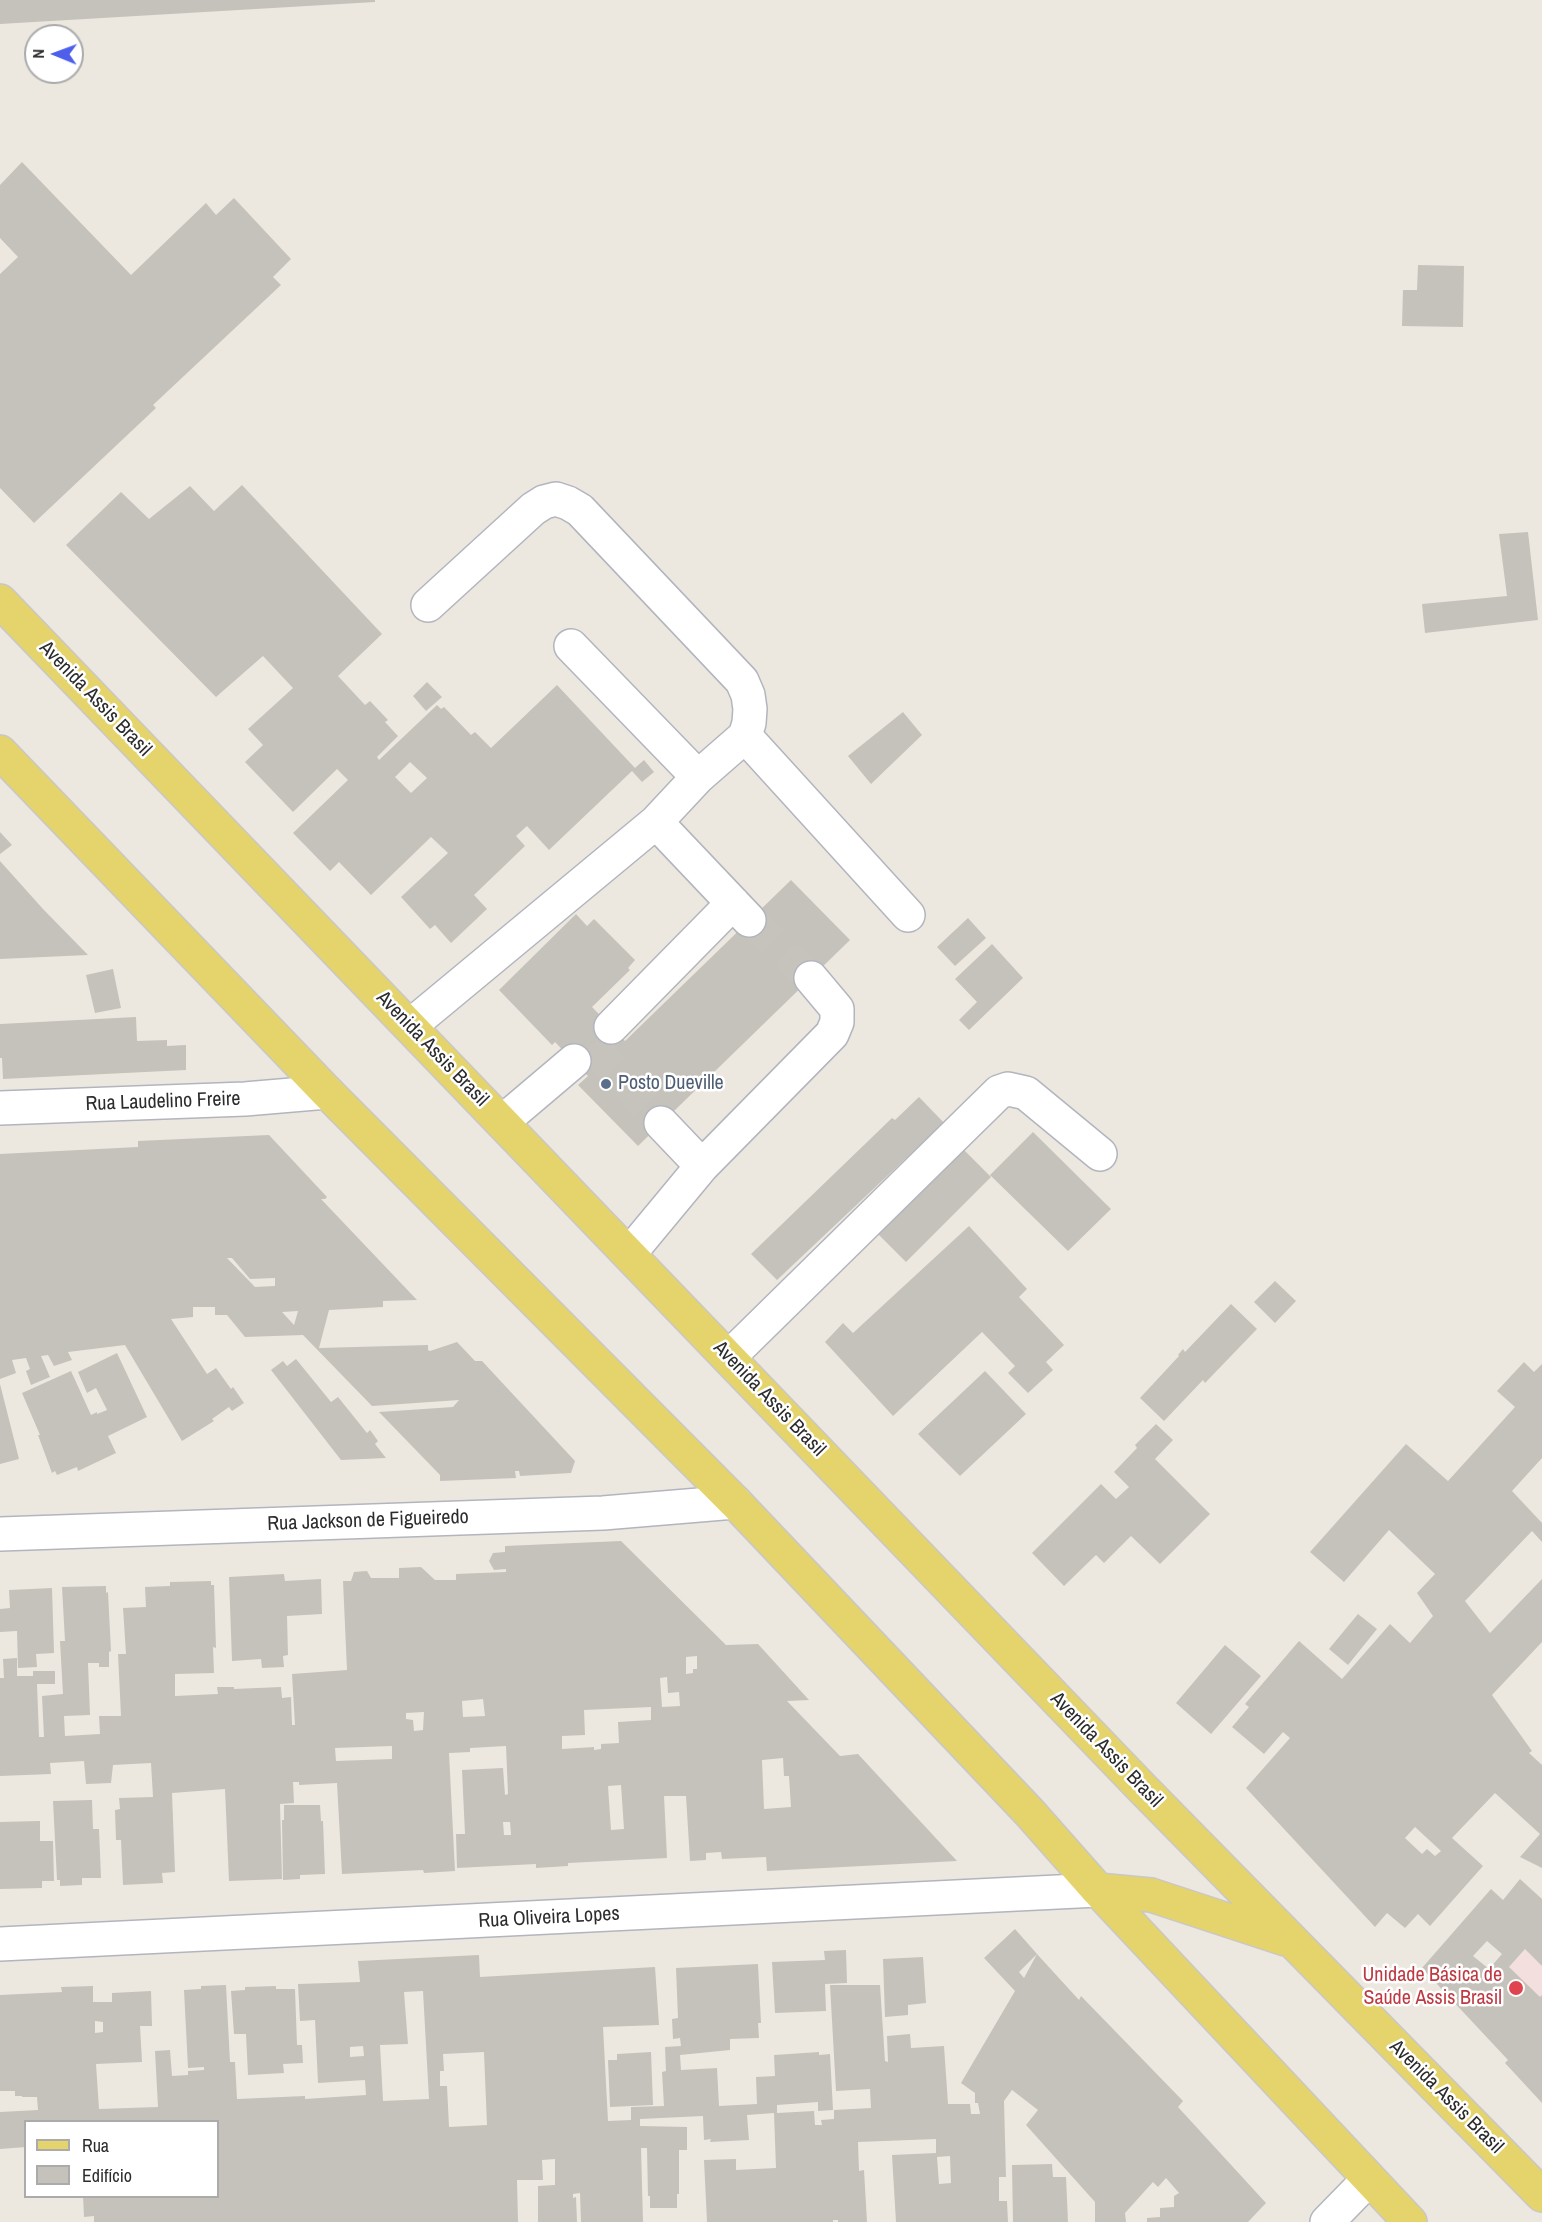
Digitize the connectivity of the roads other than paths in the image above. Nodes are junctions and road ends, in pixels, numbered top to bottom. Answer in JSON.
{"nodes":[{"id":1,"x":0,"y":601,"type":"edge"},
{"id":2,"x":428,"y":605,"type":"dead end"},
{"id":3,"x":571,"y":646,"type":"dead end"},
{"id":4,"x":745,"y":736,"type":"junction"},
{"id":5,"x":0,"y":752,"type":"edge"},
{"id":6,"x":698,"y":777,"type":"junction"},
{"id":7,"x":656,"y":822,"type":"junction"},
{"id":8,"x":908,"y":915,"type":"dead end"},
{"id":9,"x":811,"y":978,"type":"tunnel mouth"},
{"id":10,"x":410,"y":1026,"type":"junction"},
{"id":11,"x":611,"y":1027,"type":"dead end"},
{"id":12,"x":574,"y":1061,"type":"dead end"},
{"id":13,"x":327,"y":1092,"type":"junction"},
{"id":14,"x":0,"y":1108,"type":"edge"},
{"id":15,"x":502,"y":1122,"type":"junction"},
{"id":16,"x":661,"y":1123,"type":"tunnel mouth"},
{"id":17,"x":1100,"y":1154,"type":"dead end"},
{"id":18,"x":702,"y":1167,"type":"junction"},
{"id":19,"x":629,"y":1254,"type":"junction"},
{"id":20,"x":729,"y":1357,"type":"junction"},
{"id":21,"x":735,"y":1502,"type":"junction"},
{"id":22,"x":0,"y":1534,"type":"edge"},
{"id":23,"x":1098,"y":1890,"type":"junction"},
{"id":24,"x":1290,"y":1940,"type":"junction"},
{"id":25,"x":0,"y":1944,"type":"edge"},
{"id":26,"x":1369,"y":2179,"type":"junction"},
{"id":27,"x":1542,"y":2194,"type":"edge"},
{"id":28,"x":1327,"y":2222,"type":"edge"},
{"id":29,"x":1410,"y":2222,"type":"edge"}],
"edges":[{"from":1,"to":10,"type":"main road","name":"Avenida Assis Brasil"},
{"from":2,"to":4,"type":"street"},
{"from":3,"to":6,"type":"street"},
{"from":4,"to":6,"type":"street"},
{"from":4,"to":8,"type":"street"},
{"from":5,"to":13,"type":"main road"},
{"from":6,"to":7,"type":"street"},
{"from":7,"to":10,"type":"street"},
{"from":7,"to":11,"type":"street"},
{"from":9,"to":18,"type":"street"},
{"from":10,"to":15,"type":"main road","name":"Avenida Assis Brasil"},
{"from":12,"to":15,"type":"street"},
{"from":13,"to":14,"type":"street","name":"Rua Laudelino Freire"},
{"from":13,"to":21,"type":"main road"},
{"from":15,"to":19,"type":"main road","name":"Avenida Assis Brasil"},
{"from":16,"to":18,"type":"street"},
{"from":17,"to":20,"type":"street"},
{"from":18,"to":19,"type":"street"},
{"from":19,"to":20,"type":"main road","name":"Avenida Assis Brasil"},
{"from":20,"to":24,"type":"main road","name":"Avenida Assis Brasil"},
{"from":21,"to":22,"type":"street","name":"Rua Jackson de Figueiredo"},
{"from":21,"to":23,"type":"main road"},
{"from":23,"to":24,"type":"main road"},
{"from":23,"to":25,"type":"street","name":"Rua Oliveira Lopes"},
{"from":23,"to":26,"type":"main road"},
{"from":24,"to":27,"type":"main road","name":"Avenida Assis Brasil"},
{"from":26,"to":28,"type":"street"},
{"from":26,"to":29,"type":"main road"}]}
